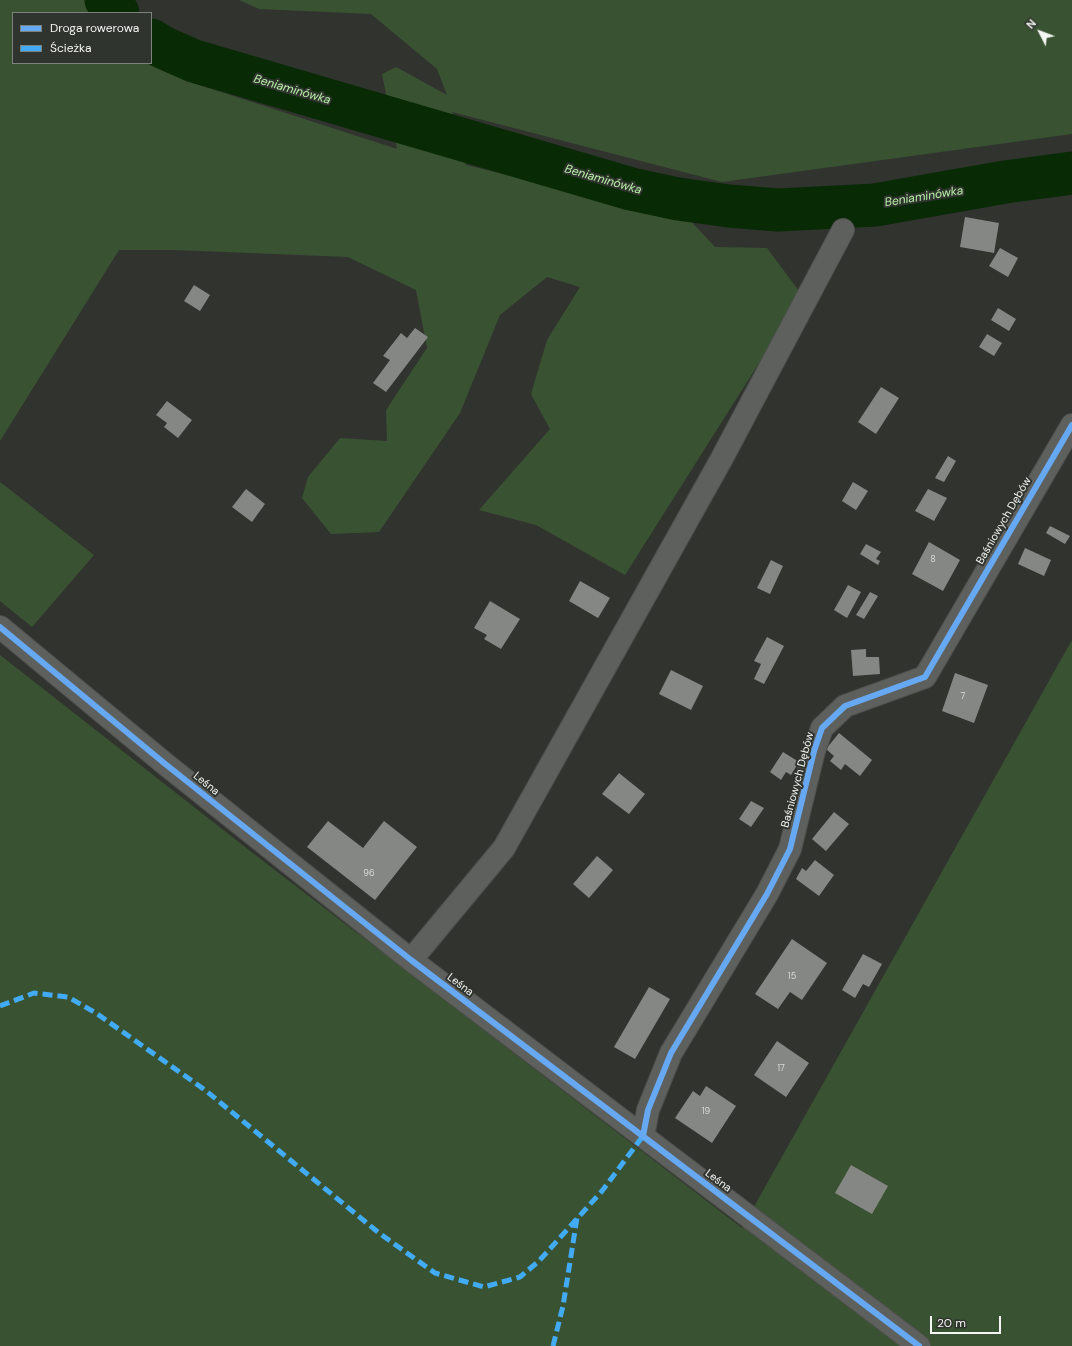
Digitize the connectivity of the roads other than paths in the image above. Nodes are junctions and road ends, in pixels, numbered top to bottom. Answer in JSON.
{"nodes":[{"id":1,"x":843,"y":230,"type":"dead end"},
{"id":2,"x":1072,"y":425,"type":"edge"},
{"id":3,"x":0,"y":627,"type":"edge"},
{"id":4,"x":411,"y":960,"type":"junction"},
{"id":5,"x":643,"y":1136,"type":"junction"},
{"id":6,"x":919,"y":1346,"type":"edge"}],
"edges":[{"from":1,"to":4,"type":"street"},
{"from":2,"to":5,"type":"street","name":"Baśniowych Dębów"},
{"from":3,"to":4,"type":"street","name":"Leśna"},
{"from":4,"to":5,"type":"street","name":"Leśna"},
{"from":5,"to":6,"type":"street","name":"Leśna"}]}
